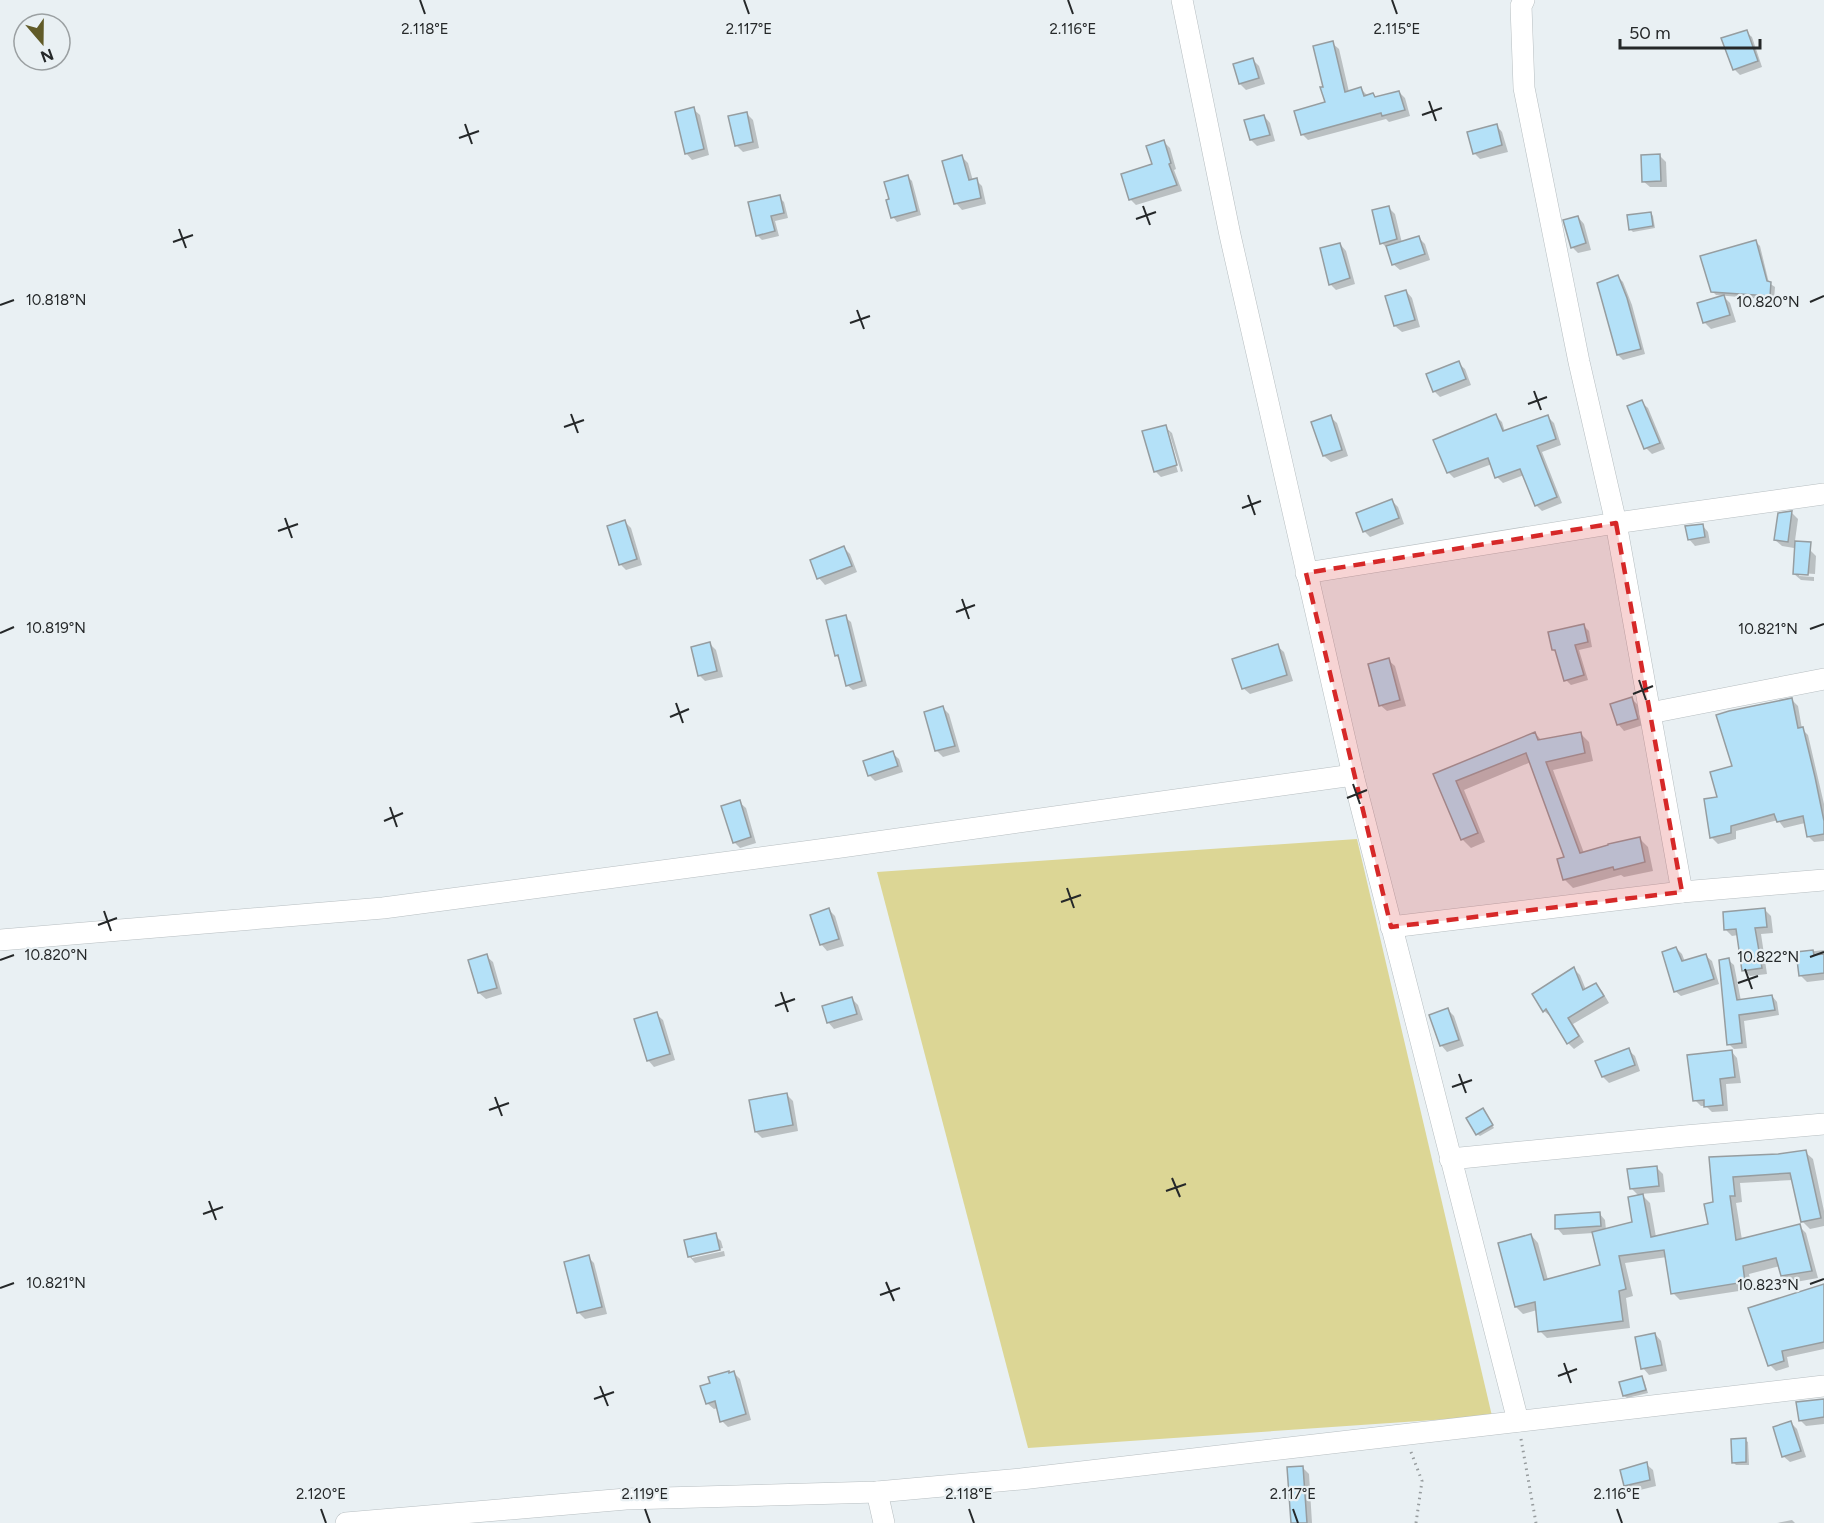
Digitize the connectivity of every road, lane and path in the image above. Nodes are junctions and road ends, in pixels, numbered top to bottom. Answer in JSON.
{"nodes":[{"id":1,"x":1182,"y":0,"type":"edge"},
{"id":2,"x":1524,"y":0,"type":"edge"},
{"id":3,"x":1824,"y":494,"type":"edge"},
{"id":4,"x":1617,"y":523,"type":"junction"},
{"id":5,"x":1306,"y":573,"type":"junction"},
{"id":6,"x":1824,"y":679,"type":"edge"},
{"id":7,"x":1650,"y":713,"type":"junction"},
{"id":8,"x":1353,"y":774,"type":"junction"},
{"id":9,"x":1824,"y":880,"type":"edge"},
{"id":10,"x":1682,"y":892,"type":"junction"},
{"id":11,"x":1391,"y":927,"type":"junction"},
{"id":12,"x":0,"y":940,"type":"edge"},
{"id":13,"x":1824,"y":1124,"type":"edge"},
{"id":14,"x":1450,"y":1159,"type":"junction"},
{"id":15,"x":1824,"y":1386,"type":"edge"},
{"id":16,"x":1518,"y":1421,"type":"junction"},
{"id":17,"x":1404,"y":1434,"type":"junction"},
{"id":18,"x":877,"y":1492,"type":"junction"},
{"id":19,"x":346,"y":1523,"type":"edge"},
{"id":20,"x":884,"y":1523,"type":"edge"},
{"id":21,"x":1416,"y":1523,"type":"edge"},
{"id":22,"x":1536,"y":1523,"type":"edge"}],
"edges":[{"from":1,"to":5,"type":"street"},
{"from":2,"to":4,"type":"street"},
{"from":3,"to":4,"type":"street"},
{"from":4,"to":5,"type":"street"},
{"from":4,"to":7,"type":"street"},
{"from":5,"to":8,"type":"street"},
{"from":6,"to":7,"type":"street"},
{"from":7,"to":10,"type":"street"},
{"from":8,"to":11,"type":"street"},
{"from":8,"to":12,"type":"street"},
{"from":9,"to":10,"type":"street"},
{"from":10,"to":11,"type":"street"},
{"from":11,"to":14,"type":"street"},
{"from":13,"to":14,"type":"street"},
{"from":14,"to":16,"type":"street"},
{"from":15,"to":16,"type":"street"},
{"from":16,"to":17,"type":"street"},
{"from":16,"to":22,"type":"path"},
{"from":17,"to":18,"type":"street"},
{"from":17,"to":21,"type":"path"},
{"from":18,"to":19,"type":"street"},
{"from":18,"to":20,"type":"street"}]}
